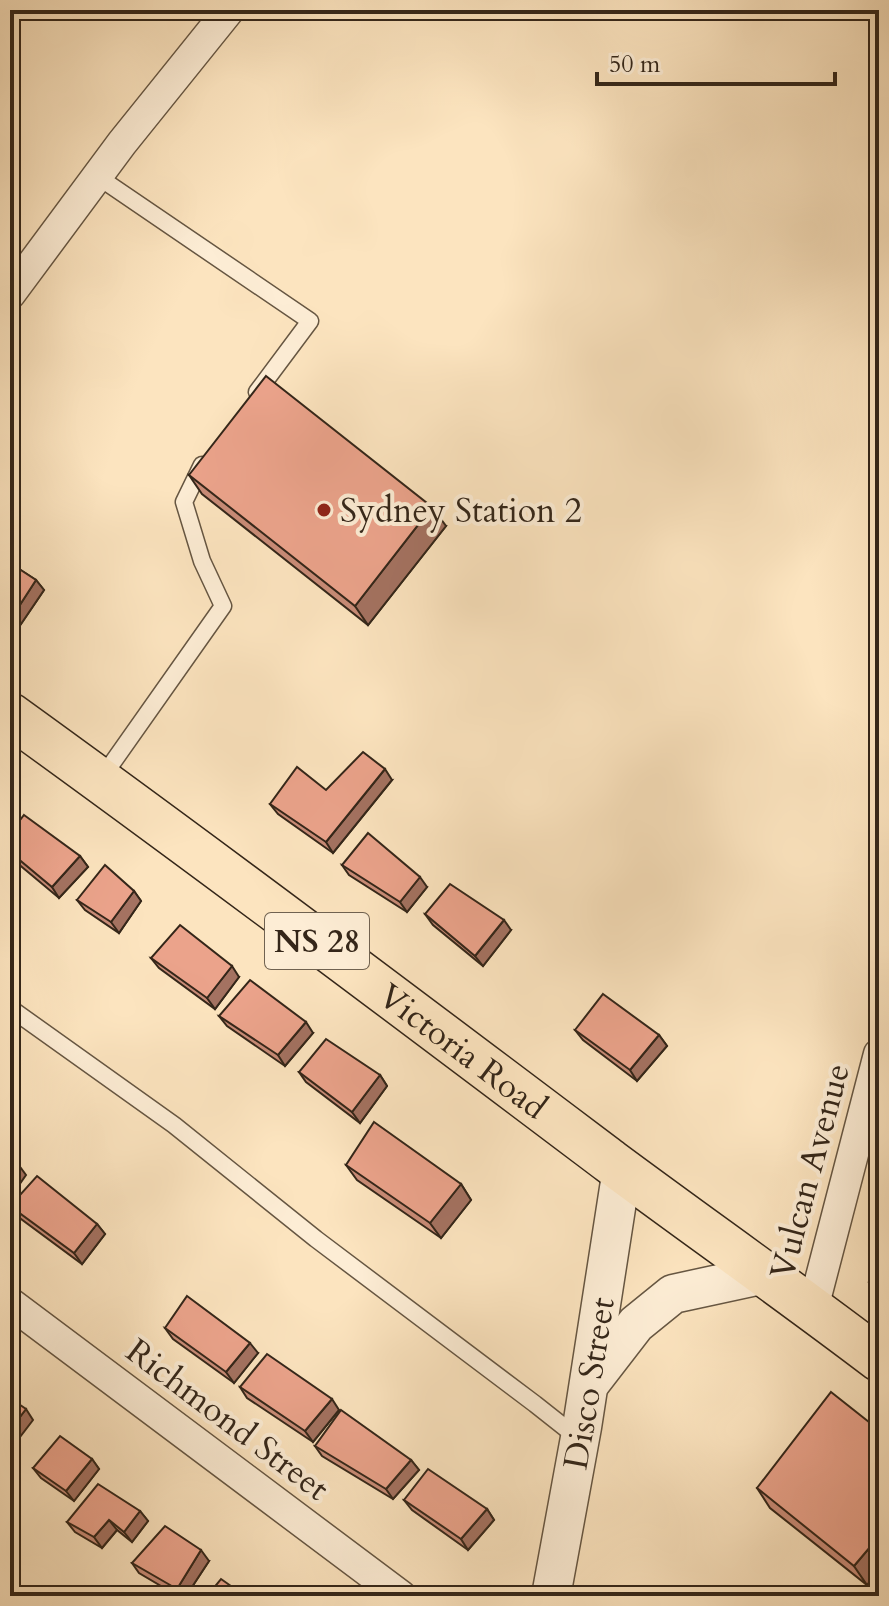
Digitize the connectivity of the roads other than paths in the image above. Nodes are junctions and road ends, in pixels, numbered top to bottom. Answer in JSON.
{"nodes":[{"id":1,"x":229,"y":10,"type":"edge"},
{"id":2,"x":97,"y":176,"type":"junction"},
{"id":3,"x":10,"y":294,"type":"edge"},
{"id":4,"x":248,"y":404,"type":"edge"},
{"id":5,"x":212,"y":451,"type":"edge"},
{"id":6,"x":10,"y":715,"type":"edge"},
{"id":7,"x":100,"y":780,"type":"junction"},
{"id":8,"x":10,"y":1008,"type":"edge"},
{"id":9,"x":879,"y":1054,"type":"edge"},
{"id":10,"x":622,"y":1169,"type":"junction"},
{"id":11,"x":765,"y":1274,"type":"junction"},
{"id":12,"x":10,"y":1303,"type":"edge"},
{"id":13,"x":813,"y":1308,"type":"junction"},
{"id":14,"x":879,"y":1359,"type":"edge"},
{"id":15,"x":588,"y":1387,"type":"junction"},
{"id":16,"x":580,"y":1439,"type":"junction"},
{"id":17,"x":401,"y":1596,"type":"edge"},
{"id":18,"x":551,"y":1596,"type":"edge"}],
"edges":[{"from":1,"to":2,"type":"street"},
{"from":2,"to":3,"type":"street"},
{"from":2,"to":4,"type":"lane"},
{"from":5,"to":7,"type":"lane"},
{"from":6,"to":7,"type":"main road","name":"Victoria Road","number":"NS 28"},
{"from":7,"to":10,"type":"main road","name":"Victoria Road","number":"NS 28"},
{"from":8,"to":16,"type":"lane"},
{"from":9,"to":13,"type":"street","name":"Vulcan Avenue"},
{"from":10,"to":11,"type":"main road","name":"Victoria Road","number":"NS 28"},
{"from":10,"to":15,"type":"street","name":"Disco Street"},
{"from":11,"to":13,"type":"main road","name":"Victoria Road","number":"NS 28"},
{"from":11,"to":15,"type":"street"},
{"from":12,"to":17,"type":"street","name":"Richmond Street"},
{"from":13,"to":14,"type":"main road","name":"Victoria Road","number":"NS 28"},
{"from":15,"to":16,"type":"street","name":"Disco Street"},
{"from":16,"to":18,"type":"street","name":"Disco Street"}]}
